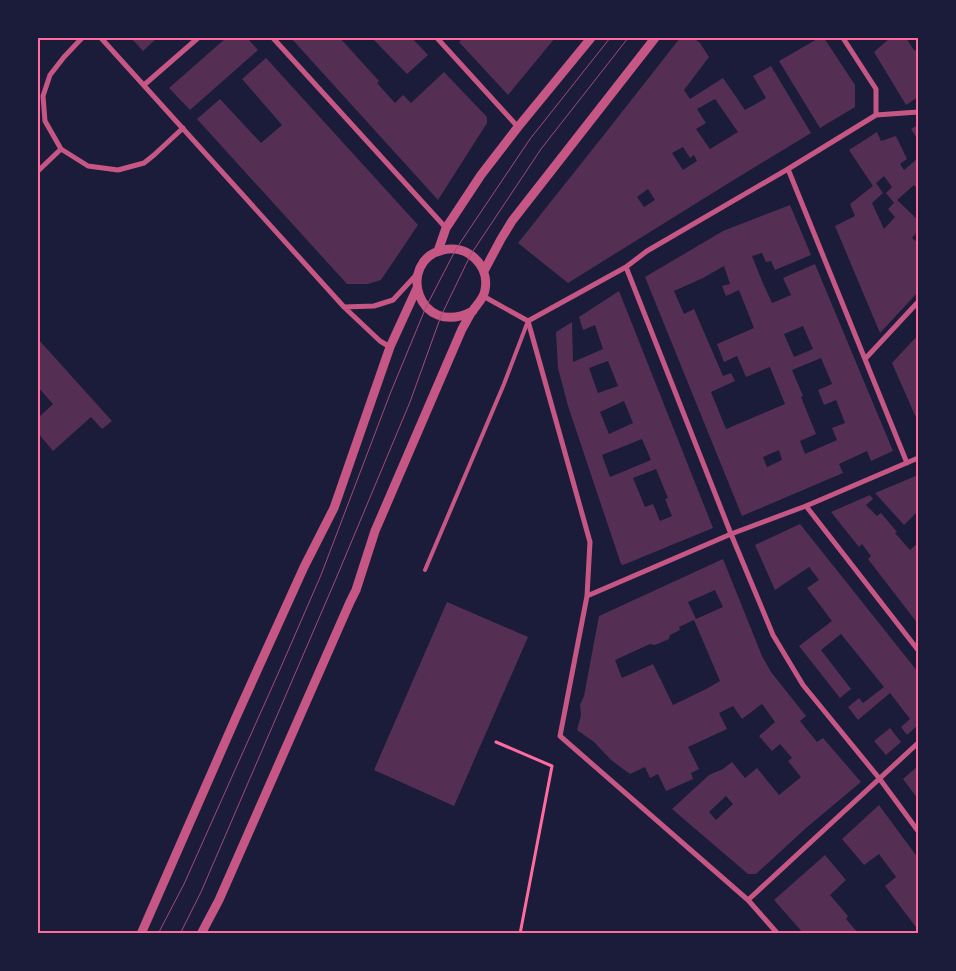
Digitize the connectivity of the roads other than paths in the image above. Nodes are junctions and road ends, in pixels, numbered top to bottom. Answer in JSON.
{"nodes":[{"id":1,"x":82,"y":38,"type":"edge"},
{"id":2,"x":101,"y":38,"type":"edge"},
{"id":3,"x":198,"y":38,"type":"edge"},
{"id":4,"x":273,"y":38,"type":"edge"},
{"id":5,"x":437,"y":38,"type":"edge"},
{"id":6,"x":591,"y":38,"type":"edge"},
{"id":7,"x":655,"y":38,"type":"edge"},
{"id":8,"x":842,"y":38,"type":"edge"},
{"id":9,"x":144,"y":85,"type":"junction"},
{"id":10,"x":918,"y":112,"type":"edge"},
{"id":11,"x":876,"y":115,"type":"junction"},
{"id":12,"x":518,"y":127,"type":"junction"},
{"id":13,"x":183,"y":128,"type":"junction"},
{"id":14,"x":61,"y":149,"type":"junction"},
{"id":15,"x":788,"y":168,"type":"junction"},
{"id":16,"x":38,"y":171,"type":"edge"},
{"id":17,"x":446,"y":228,"type":"junction"},
{"id":18,"x":438,"y":251,"type":"junction"},
{"id":19,"x":626,"y":267,"type":"junction"},
{"id":20,"x":484,"y":271,"type":"junction"},
{"id":21,"x":418,"y":273,"type":"junction"},
{"id":22,"x":417,"y":288,"type":"junction"},
{"id":23,"x":483,"y":296,"type":"junction"},
{"id":24,"x":918,"y":302,"type":"edge"},
{"id":25,"x":344,"y":307,"type":"junction"},
{"id":26,"x":473,"y":310,"type":"junction"},
{"id":27,"x":528,"y":321,"type":"junction"},
{"id":28,"x":390,"y":348,"type":"junction"},
{"id":29,"x":865,"y":359,"type":"junction"},
{"id":30,"x":918,"y":458,"type":"edge"},
{"id":31,"x":907,"y":463,"type":"junction"},
{"id":32,"x":806,"y":506,"type":"junction"},
{"id":33,"x":731,"y":534,"type":"junction"},
{"id":34,"x":425,"y":570,"type":"dead end"},
{"id":35,"x":586,"y":596,"type":"junction"},
{"id":36,"x":918,"y":650,"type":"edge"},
{"id":37,"x":918,"y":743,"type":"edge"},
{"id":38,"x":879,"y":778,"type":"junction"},
{"id":39,"x":918,"y":831,"type":"edge"},
{"id":40,"x":748,"y":900,"type":"junction"},
{"id":41,"x":141,"y":934,"type":"edge"},
{"id":42,"x":201,"y":934,"type":"edge"},
{"id":43,"x":778,"y":934,"type":"edge"}],
"edges":[{"from":1,"to":14,"type":"street"},
{"from":2,"to":9,"type":"street"},
{"from":3,"to":9,"type":"street"},
{"from":4,"to":17,"type":"street"},
{"from":5,"to":12,"type":"street"},
{"from":6,"to":12,"type":"street"},
{"from":7,"to":20,"type":"street"},
{"from":8,"to":11,"type":"street"},
{"from":9,"to":13,"type":"street"},
{"from":10,"to":11,"type":"street"},
{"from":11,"to":15,"type":"street"},
{"from":12,"to":17,"type":"street"},
{"from":13,"to":14,"type":"street"},
{"from":13,"to":25,"type":"street"},
{"from":14,"to":16,"type":"street"},
{"from":15,"to":19,"type":"street"},
{"from":15,"to":29,"type":"street"},
{"from":17,"to":18,"type":"street"},
{"from":18,"to":20,"type":"street"},
{"from":18,"to":21,"type":"street"},
{"from":19,"to":27,"type":"street"},
{"from":19,"to":33,"type":"street"},
{"from":20,"to":23,"type":"street"},
{"from":21,"to":22,"type":"street"},
{"from":21,"to":25,"type":"street"},
{"from":22,"to":26,"type":"street"},
{"from":22,"to":28,"type":"street"},
{"from":23,"to":26,"type":"street"},
{"from":23,"to":27,"type":"street"},
{"from":24,"to":29,"type":"street"},
{"from":25,"to":28,"type":"street"},
{"from":26,"to":42,"type":"street"},
{"from":27,"to":34,"type":"lane"},
{"from":27,"to":35,"type":"street"},
{"from":28,"to":41,"type":"street"},
{"from":29,"to":31,"type":"street"},
{"from":30,"to":31,"type":"street"},
{"from":31,"to":32,"type":"street"},
{"from":32,"to":33,"type":"street"},
{"from":32,"to":36,"type":"street"},
{"from":33,"to":35,"type":"street"},
{"from":33,"to":38,"type":"street"},
{"from":35,"to":40,"type":"street"},
{"from":37,"to":38,"type":"street"},
{"from":38,"to":39,"type":"street"},
{"from":38,"to":40,"type":"street"},
{"from":40,"to":43,"type":"street"}]}
